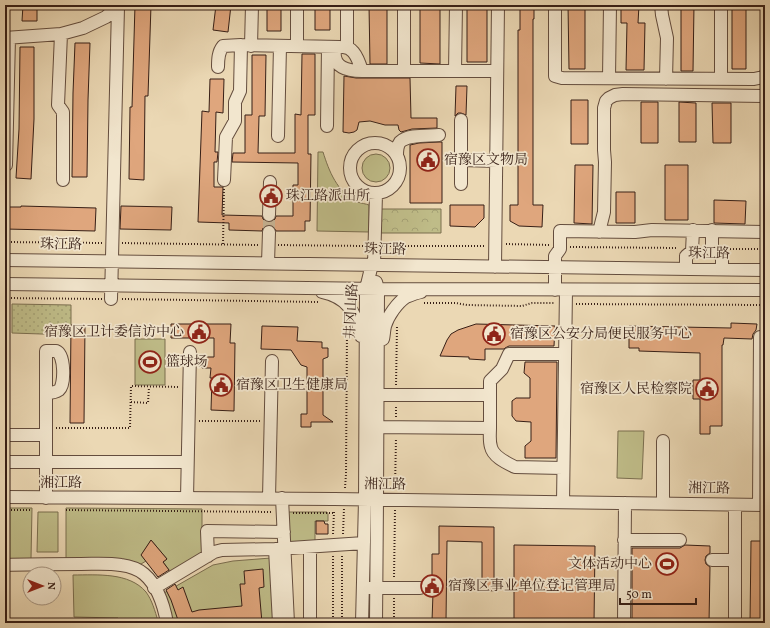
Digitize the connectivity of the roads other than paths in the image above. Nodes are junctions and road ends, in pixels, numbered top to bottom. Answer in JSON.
{"nodes":[{"id":1,"x":252,"y":5,"type":"edge"},
{"id":2,"x":297,"y":5,"type":"edge"},
{"id":3,"x":347,"y":5,"type":"edge"},
{"id":4,"x":404,"y":5,"type":"edge"},
{"id":5,"x":456,"y":5,"type":"edge"},
{"id":6,"x":498,"y":5,"type":"edge"},
{"id":7,"x":555,"y":5,"type":"edge"},
{"id":8,"x":610,"y":5,"type":"edge"},
{"id":9,"x":661,"y":5,"type":"edge"},
{"id":10,"x":721,"y":5,"type":"edge"},
{"id":11,"x":118,"y":6,"type":"edge"},
{"id":12,"x":61,"y":34,"type":"junction"},
{"id":13,"x":7,"y":38,"type":"edge"},
{"id":14,"x":246,"y":46,"type":"junction"},
{"id":15,"x":280,"y":46,"type":"junction"},
{"id":16,"x":297,"y":46,"type":"junction"},
{"id":17,"x":338,"y":47,"type":"junction"},
{"id":18,"x":218,"y":68,"type":"dead end"},
{"id":19,"x":362,"y":71,"type":"junction"},
{"id":20,"x":404,"y":71,"type":"junction"},
{"id":21,"x":455,"y":71,"type":"junction"},
{"id":22,"x":497,"y":71,"type":"junction"},
{"id":23,"x":765,"y":76,"type":"edge"},
{"id":24,"x":609,"y":78,"type":"junction"},
{"id":25,"x":666,"y":79,"type":"junction"},
{"id":26,"x":720,"y":79,"type":"junction"},
{"id":27,"x":765,"y":96,"type":"edge"},
{"id":28,"x":461,"y":120,"type":"dead end"},
{"id":29,"x":327,"y":126,"type":"dead end"},
{"id":30,"x":278,"y":136,"type":"dead end"},
{"id":31,"x":439,"y":136,"type":"dead end"},
{"id":32,"x":397,"y":155,"type":"junction"},
{"id":33,"x":461,"y":160,"type":"junction"},
{"id":34,"x":497,"y":161,"type":"junction"},
{"id":35,"x":6,"y":165,"type":"dead end"},
{"id":36,"x":63,"y":180,"type":"dead end"},
{"id":37,"x":224,"y":180,"type":"road end"},
{"id":38,"x":270,"y":182,"type":"dead end"},
{"id":39,"x":461,"y":184,"type":"dead end"},
{"id":40,"x":376,"y":194,"type":"junction"},
{"id":41,"x":269,"y":215,"type":"tunnel mouth"},
{"id":42,"x":693,"y":230,"type":"junction"},
{"id":43,"x":712,"y":230,"type":"junction"},
{"id":44,"x":269,"y":232,"type":"tunnel mouth"},
{"id":45,"x":599,"y":232,"type":"junction"},
{"id":46,"x":765,"y":232,"type":"edge"},
{"id":47,"x":5,"y":260,"type":"edge"},
{"id":48,"x":112,"y":261,"type":"junction"},
{"id":49,"x":268,"y":263,"type":"junction"},
{"id":50,"x":373,"y":264,"type":"junction"},
{"id":51,"x":495,"y":267,"type":"junction"},
{"id":52,"x":555,"y":267,"type":"junction"},
{"id":53,"x":686,"y":269,"type":"junction"},
{"id":54,"x":722,"y":269,"type":"junction"},
{"id":55,"x":765,"y":270,"type":"edge"},
{"id":56,"x":5,"y":284,"type":"edge"},
{"id":57,"x":111,"y":285,"type":"junction"},
{"id":58,"x":301,"y":288,"type":"junction"},
{"id":59,"x":372,"y":289,"type":"junction"},
{"id":60,"x":429,"y":289,"type":"junction"},
{"id":61,"x":561,"y":290,"type":"junction"},
{"id":62,"x":765,"y":290,"type":"edge"},
{"id":63,"x":111,"y":299,"type":"dead end"},
{"id":64,"x":765,"y":337,"type":"edge"},
{"id":65,"x":190,"y":352,"type":"dead end"},
{"id":66,"x":565,"y":354,"type":"junction"},
{"id":67,"x":272,"y":361,"type":"dead end"},
{"id":68,"x":372,"y":392,"type":"junction"},
{"id":69,"x":46,"y":393,"type":"dead end"},
{"id":70,"x":490,"y":395,"type":"junction"},
{"id":71,"x":762,"y":398,"type":"edge"},
{"id":72,"x":371,"y":427,"type":"junction"},
{"id":73,"x":490,"y":428,"type":"junction"},
{"id":74,"x":46,"y":432,"type":"junction"},
{"id":75,"x":5,"y":435,"type":"edge"},
{"id":76,"x":663,"y":441,"type":"dead end"},
{"id":77,"x":5,"y":462,"type":"edge"},
{"id":78,"x":46,"y":462,"type":"junction"},
{"id":79,"x":187,"y":462,"type":"junction"},
{"id":80,"x":563,"y":468,"type":"junction"},
{"id":81,"x":5,"y":498,"type":"edge"},
{"id":82,"x":46,"y":498,"type":"junction"},
{"id":83,"x":186,"y":498,"type":"junction"},
{"id":84,"x":269,"y":498,"type":"junction"},
{"id":85,"x":282,"y":498,"type":"junction"},
{"id":86,"x":365,"y":500,"type":"junction"},
{"id":87,"x":378,"y":500,"type":"junction"},
{"id":88,"x":563,"y":502,"type":"junction"},
{"id":89,"x":625,"y":503,"type":"junction"},
{"id":90,"x":663,"y":504,"type":"junction"},
{"id":91,"x":735,"y":505,"type":"junction"},
{"id":92,"x":762,"y":505,"type":"edge"},
{"id":93,"x":284,"y":532,"type":"junction"},
{"id":94,"x":624,"y":540,"type":"junction"},
{"id":95,"x":680,"y":540,"type":"dead end"},
{"id":96,"x":364,"y":546,"type":"junction"},
{"id":97,"x":338,"y":548,"type":"junction"},
{"id":98,"x":280,"y":552,"type":"junction"},
{"id":99,"x":310,"y":554,"type":"junction"},
{"id":100,"x":208,"y":556,"type":"junction"},
{"id":101,"x":712,"y":560,"type":"dead end"},
{"id":102,"x":735,"y":560,"type":"junction"},
{"id":103,"x":5,"y":565,"type":"edge"},
{"id":104,"x":5,"y":572,"type":"edge"},
{"id":105,"x":363,"y":588,"type":"junction"},
{"id":106,"x":376,"y":588,"type":"junction"},
{"id":107,"x":420,"y":588,"type":"dead end"},
{"id":108,"x":156,"y":591,"type":"junction"},
{"id":109,"x":164,"y":623,"type":"edge"},
{"id":110,"x":167,"y":623,"type":"edge"},
{"id":111,"x":278,"y":623,"type":"edge"},
{"id":112,"x":288,"y":623,"type":"edge"},
{"id":113,"x":310,"y":623,"type":"edge"},
{"id":114,"x":362,"y":623,"type":"edge"},
{"id":115,"x":376,"y":623,"type":"edge"},
{"id":116,"x":624,"y":623,"type":"edge"},
{"id":117,"x":735,"y":623,"type":"edge"}],
"edges":[{"from":1,"to":14,"type":"street"},
{"from":2,"to":16,"type":"street"},
{"from":3,"to":17,"type":"street"},
{"from":4,"to":20,"type":"street"},
{"from":5,"to":21,"type":"street"},
{"from":6,"to":22,"type":"street"},
{"from":7,"to":24,"type":"street"},
{"from":8,"to":24,"type":"street"},
{"from":9,"to":25,"type":"street"},
{"from":10,"to":26,"type":"street"},
{"from":11,"to":12,"type":"street"},
{"from":11,"to":48,"type":"street"},
{"from":12,"to":13,"type":"street"},
{"from":12,"to":36,"type":"street"},
{"from":13,"to":35,"type":"street"},
{"from":14,"to":15,"type":"street"},
{"from":14,"to":18,"type":"street"},
{"from":14,"to":37,"type":"street"},
{"from":15,"to":16,"type":"street"},
{"from":15,"to":30,"type":"street"},
{"from":16,"to":17,"type":"street"},
{"from":17,"to":19,"type":"street"},
{"from":17,"to":19,"type":"street"},
{"from":17,"to":29,"type":"street"},
{"from":19,"to":20,"type":"street"},
{"from":20,"to":21,"type":"street"},
{"from":21,"to":22,"type":"street"},
{"from":22,"to":34,"type":"street"},
{"from":23,"to":26,"type":"street"},
{"from":24,"to":25,"type":"street"},
{"from":25,"to":26,"type":"street"},
{"from":27,"to":45,"type":"street"},
{"from":28,"to":33,"type":"street"},
{"from":31,"to":32,"type":"street"},
{"from":32,"to":40,"type":"street"},
{"from":32,"to":40,"type":"street"},
{"from":33,"to":34,"type":"street"},
{"from":33,"to":39,"type":"street"},
{"from":34,"to":51,"type":"street"},
{"from":38,"to":41,"type":"street"},
{"from":40,"to":50,"type":"street","name":"井冈山路"},
{"from":42,"to":43,"type":"street"},
{"from":42,"to":45,"type":"street"},
{"from":42,"to":53,"type":"street"},
{"from":43,"to":46,"type":"street"},
{"from":43,"to":54,"type":"street"},
{"from":44,"to":49,"type":"street"},
{"from":45,"to":52,"type":"street"},
{"from":47,"to":48,"type":"street","name":"珠江路"},
{"from":48,"to":49,"type":"street","name":"珠江路"},
{"from":48,"to":57,"type":"street"},
{"from":49,"to":50,"type":"street","name":"珠江路"},
{"from":50,"to":51,"type":"street","name":"珠江路"},
{"from":50,"to":59,"type":"street","name":"井冈山路"},
{"from":51,"to":52,"type":"street","name":"珠江路"},
{"from":52,"to":53,"type":"street","name":"珠江路"},
{"from":52,"to":61,"type":"street"},
{"from":53,"to":54,"type":"street","name":"珠江路"},
{"from":54,"to":55,"type":"street","name":"珠江路"},
{"from":56,"to":57,"type":"street"},
{"from":57,"to":58,"type":"street"},
{"from":57,"to":63,"type":"street"},
{"from":58,"to":59,"type":"street"},
{"from":58,"to":68,"type":"street"},
{"from":59,"to":60,"type":"street"},
{"from":59,"to":68,"type":"street","name":"井冈山路"},
{"from":60,"to":61,"type":"street"},
{"from":60,"to":68,"type":"street"},
{"from":61,"to":62,"type":"street"},
{"from":61,"to":66,"type":"street"},
{"from":64,"to":71,"type":"street"},
{"from":65,"to":79,"type":"street"},
{"from":66,"to":70,"type":"street"},
{"from":66,"to":80,"type":"street"},
{"from":67,"to":84,"type":"street"},
{"from":68,"to":70,"type":"street"},
{"from":68,"to":72,"type":"street","name":"井冈山路"},
{"from":69,"to":74,"type":"street"},
{"from":70,"to":73,"type":"street"},
{"from":71,"to":92,"type":"street"},
{"from":72,"to":73,"type":"street"},
{"from":72,"to":86,"type":"street","name":"井冈山路"},
{"from":72,"to":87,"type":"street","name":"井冈山路"},
{"from":73,"to":80,"type":"street"},
{"from":74,"to":75,"type":"street"},
{"from":74,"to":78,"type":"street"},
{"from":76,"to":90,"type":"street"},
{"from":77,"to":78,"type":"street"},
{"from":78,"to":79,"type":"street"},
{"from":78,"to":82,"type":"street"},
{"from":79,"to":83,"type":"street"},
{"from":80,"to":88,"type":"street"},
{"from":81,"to":82,"type":"street","name":"湘江路"},
{"from":82,"to":83,"type":"street","name":"湘江路"},
{"from":83,"to":84,"type":"street","name":"湘江路"},
{"from":84,"to":85,"type":"street","name":"湘江路"},
{"from":85,"to":86,"type":"street","name":"湘江路"},
{"from":85,"to":93,"type":"street"},
{"from":86,"to":87,"type":"street","name":"湘江路"},
{"from":86,"to":96,"type":"street","name":"井冈山路"},
{"from":87,"to":88,"type":"street","name":"湘江路"},
{"from":87,"to":106,"type":"street","name":"井冈山路"},
{"from":88,"to":89,"type":"street","name":"湘江路"},
{"from":89,"to":90,"type":"street","name":"湘江路"},
{"from":89,"to":94,"type":"street"},
{"from":90,"to":91,"type":"street","name":"湘江路"},
{"from":91,"to":92,"type":"street","name":"湘江路"},
{"from":91,"to":102,"type":"street"},
{"from":93,"to":98,"type":"street"},
{"from":93,"to":100,"type":"street"},
{"from":94,"to":95,"type":"street"},
{"from":94,"to":116,"type":"street"},
{"from":96,"to":97,"type":"street"},
{"from":96,"to":105,"type":"street","name":"井冈山路"},
{"from":97,"to":98,"type":"street"},
{"from":97,"to":99,"type":"street"},
{"from":98,"to":99,"type":"street"},
{"from":98,"to":100,"type":"street"},
{"from":98,"to":108,"type":"street"},
{"from":98,"to":111,"type":"street"},
{"from":98,"to":112,"type":"street"},
{"from":99,"to":113,"type":"street"},
{"from":100,"to":108,"type":"street"},
{"from":101,"to":102,"type":"street"},
{"from":102,"to":117,"type":"street"},
{"from":103,"to":108,"type":"street"},
{"from":104,"to":109,"type":"street"},
{"from":105,"to":106,"type":"street"},
{"from":105,"to":114,"type":"street","name":"井冈山路"},
{"from":106,"to":107,"type":"street"},
{"from":106,"to":115,"type":"street","name":"井冈山路"},
{"from":108,"to":110,"type":"street"}]}
